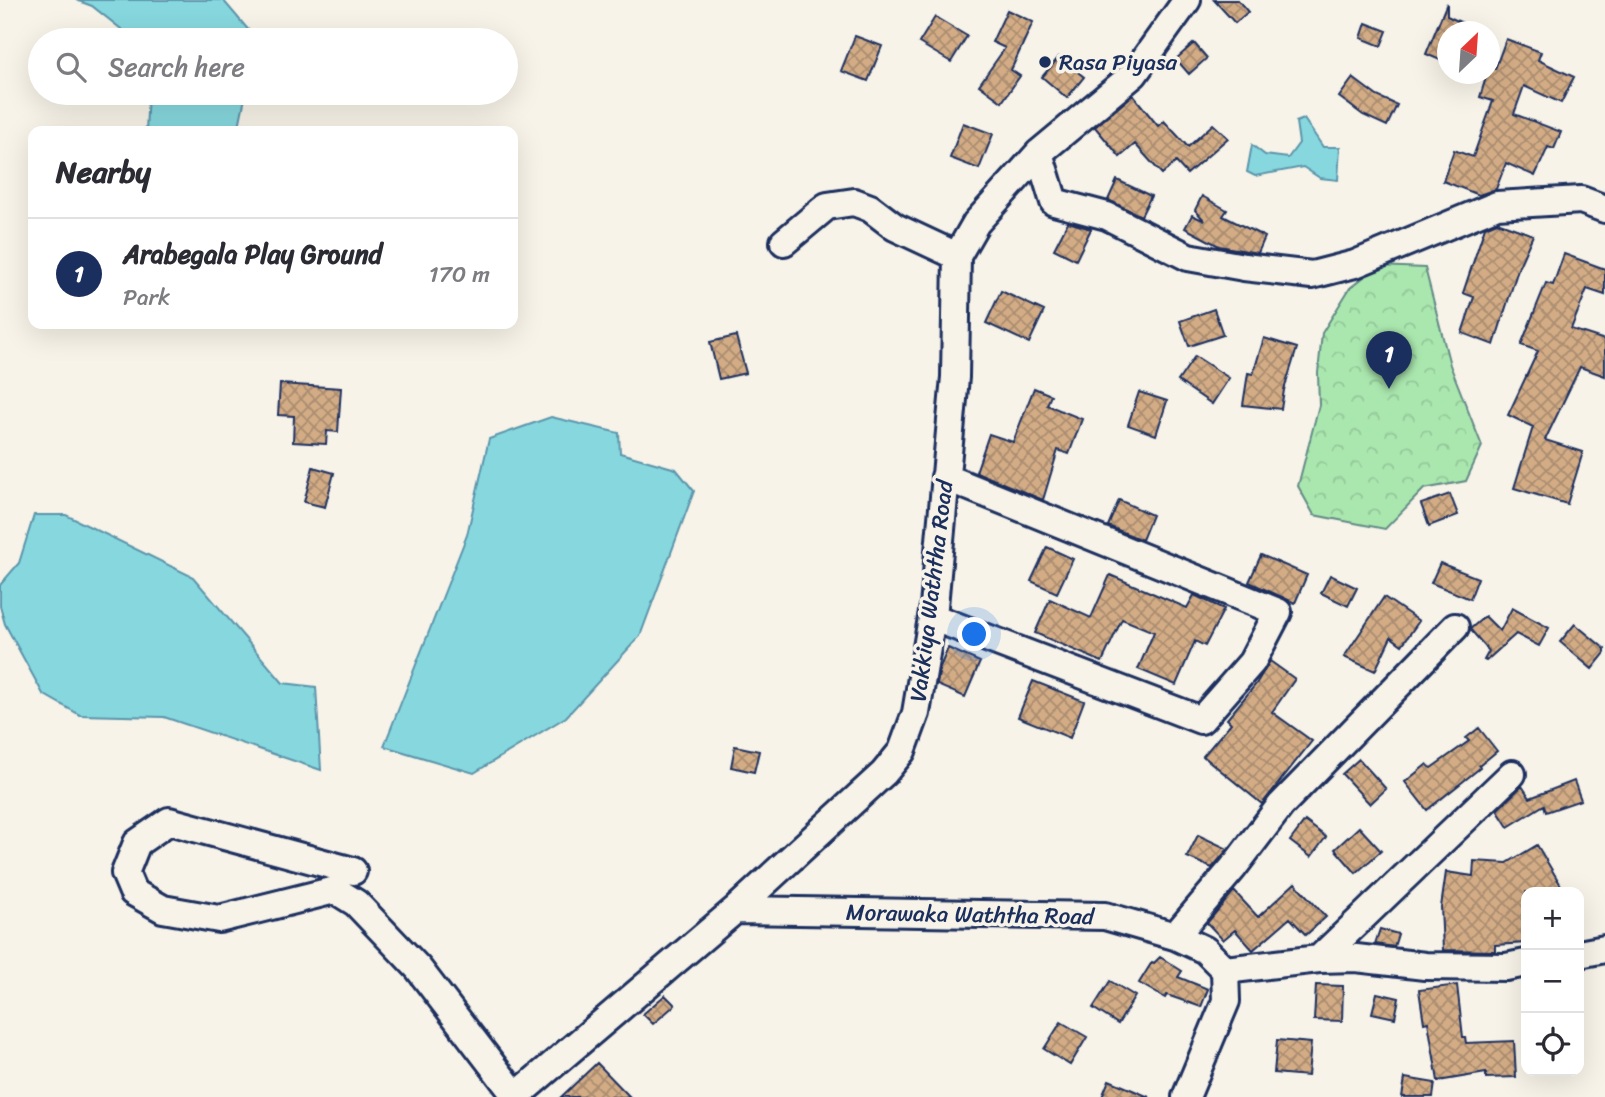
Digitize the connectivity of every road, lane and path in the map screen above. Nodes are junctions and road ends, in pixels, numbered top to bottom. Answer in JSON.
{"nodes":[{"id":1,"x":1180,"y":1,"type":"edge"},
{"id":2,"x":1039,"y":153,"type":"junction"},
{"id":3,"x":1605,"y":209,"type":"edge"},
{"id":4,"x":784,"y":242,"type":"dead end"},
{"id":5,"x":957,"y":256,"type":"junction"},
{"id":6,"x":945,"y":477,"type":"junction"},
{"id":7,"x":932,"y":617,"type":"junction"},
{"id":8,"x":1455,"y":627,"type":"dead end"},
{"id":9,"x":1512,"y":774,"type":"dead end"},
{"id":10,"x":353,"y":872,"type":"dead end"},
{"id":11,"x":734,"y":910,"type":"junction"},
{"id":12,"x":1175,"y":936,"type":"junction"},
{"id":13,"x":1605,"y":949,"type":"edge"},
{"id":14,"x":1584,"y":953,"type":"edge"},
{"id":15,"x":1319,"y":959,"type":"junction"},
{"id":16,"x":1521,"y":964,"type":"edge"},
{"id":17,"x":1224,"y":970,"type":"junction"},
{"id":18,"x":516,"y":1096,"type":"edge"},
{"id":19,"x":1186,"y":1097,"type":"edge"}],
"edges":[{"from":1,"to":2,"type":"street","name":"Vakkiya Waththa Road"},
{"from":2,"to":3,"type":"street"},
{"from":2,"to":5,"type":"street","name":"Vakkiya Waththa Road"},
{"from":4,"to":5,"type":"street"},
{"from":5,"to":6,"type":"street","name":"Vakkiya Waththa Road"},
{"from":6,"to":7,"type":"street","name":"Vakkiya Waththa Road"},
{"from":6,"to":7,"type":"street"},
{"from":7,"to":11,"type":"street","name":"Vakkiya Waththa Road"},
{"from":8,"to":12,"type":"street"},
{"from":9,"to":15,"type":"street"},
{"from":10,"to":18,"type":"street"},
{"from":11,"to":12,"type":"street","name":"Morawaka Waththa Road"},
{"from":11,"to":18,"type":"street","name":"Vakkiya Waththa Road"},
{"from":12,"to":17,"type":"street","name":"Morawaka Waththa Road"},
{"from":13,"to":14,"type":"street"},
{"from":15,"to":16,"type":"street"},
{"from":15,"to":17,"type":"street"},
{"from":17,"to":19,"type":"street"}]}
